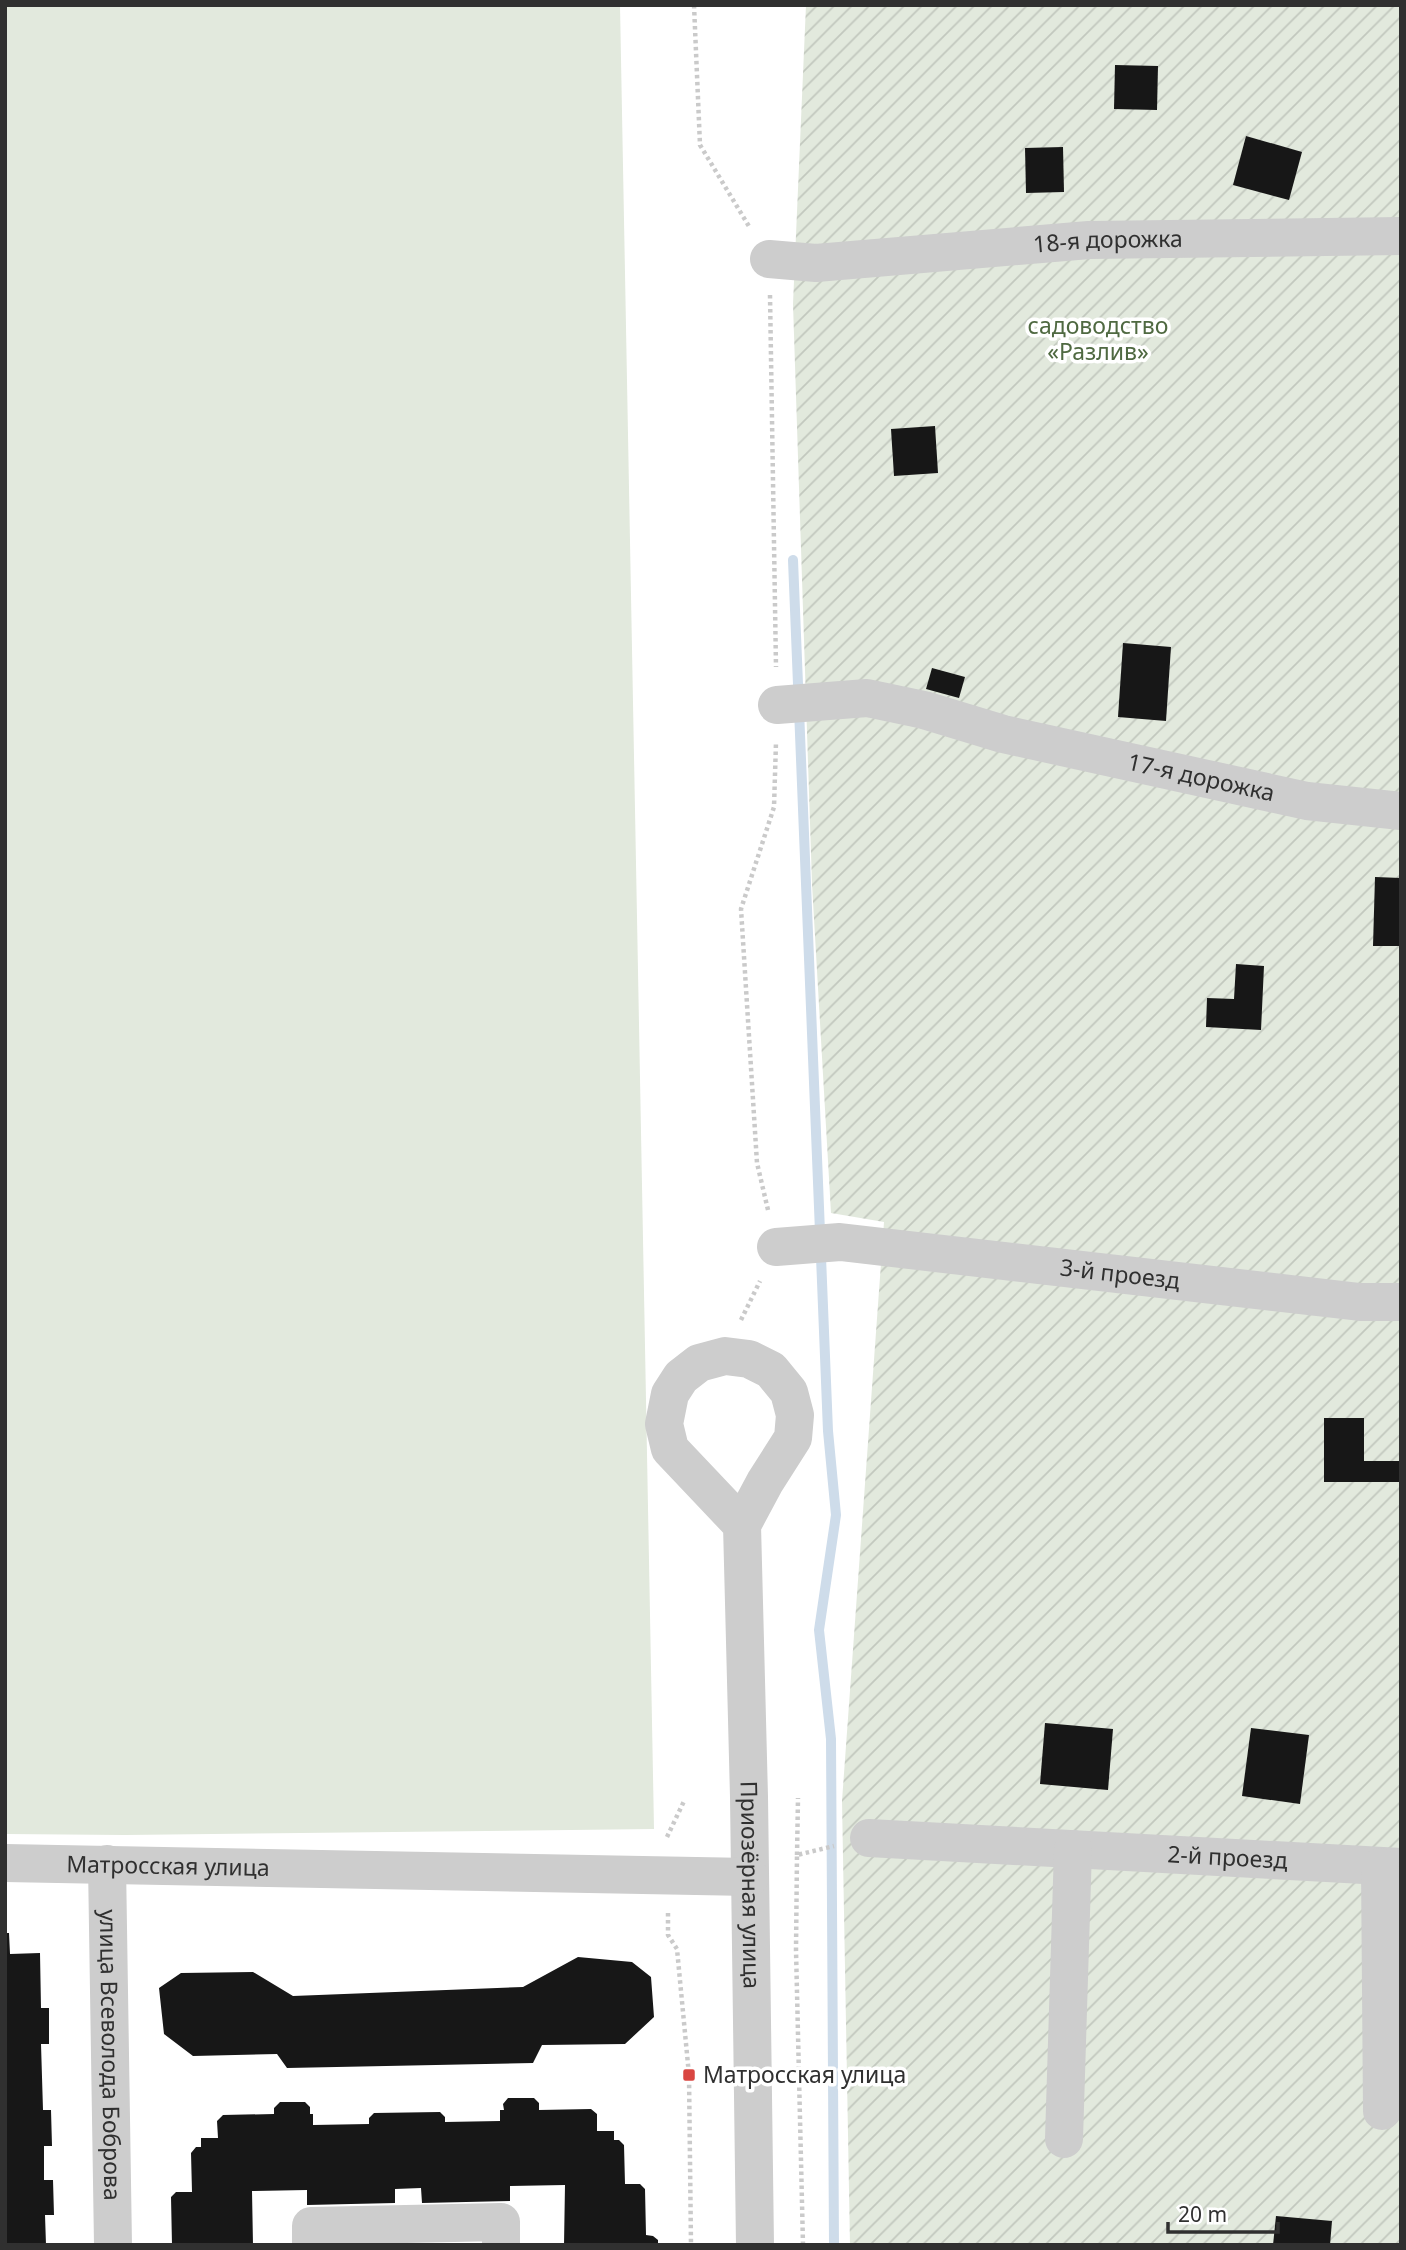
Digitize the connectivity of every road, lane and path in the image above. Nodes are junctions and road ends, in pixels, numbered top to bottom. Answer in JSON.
{"nodes":[{"id":1,"x":1401,"y":236,"type":"edge"},
{"id":2,"x":769,"y":259,"type":"dead end"},
{"id":3,"x":794,"y":704,"type":"dead end"},
{"id":4,"x":1401,"y":811,"type":"edge"},
{"id":5,"x":776,"y":1247,"type":"dead end"},
{"id":6,"x":1401,"y":1302,"type":"edge"},
{"id":7,"x":742,"y":1525,"type":"dead end"},
{"id":8,"x":798,"y":1798,"type":"dead end"},
{"id":9,"x":685,"y":1799,"type":"dead end"},
{"id":10,"x":667,"y":1837,"type":"dead end"},
{"id":11,"x":869,"y":1838,"type":"dead end"},
{"id":12,"x":822,"y":1849,"type":"dead end"},
{"id":13,"x":1073,"y":1849,"type":"junction"},
{"id":14,"x":797,"y":1855,"type":"junction"},
{"id":15,"x":5,"y":1863,"type":"edge"},
{"id":16,"x":107,"y":1864,"type":"junction"},
{"id":17,"x":1391,"y":1867,"type":"edge"},
{"id":18,"x":750,"y":1877,"type":"junction"},
{"id":19,"x":668,"y":1902,"type":"dead end"},
{"id":20,"x":1382,"y":2111,"type":"dead end"},
{"id":21,"x":1063,"y":2139,"type":"dead end"},
{"id":22,"x":113,"y":2245,"type":"edge"},
{"id":23,"x":311,"y":2245,"type":"edge"},
{"id":24,"x":501,"y":2245,"type":"edge"},
{"id":25,"x":691,"y":2245,"type":"edge"},
{"id":26,"x":755,"y":2245,"type":"edge"},
{"id":27,"x":803,"y":2245,"type":"edge"}],
"edges":[{"from":1,"to":2,"type":"street","name":"18-я дорожка"},
{"from":3,"to":4,"type":"street","name":"17-я дорожка"},
{"from":5,"to":6,"type":"street","name":"3-й проезд"},
{"from":7,"to":18,"type":"street","name":"Приозёрная улица"},
{"from":8,"to":14,"type":"path"},
{"from":9,"to":10,"type":"path"},
{"from":11,"to":13,"type":"street","name":"2-й проезд"},
{"from":12,"to":14,"type":"path"},
{"from":13,"to":17,"type":"street","name":"2-й проезд"},
{"from":13,"to":21,"type":"street"},
{"from":14,"to":27,"type":"path"},
{"from":15,"to":16,"type":"street","name":"Матросская улица"},
{"from":16,"to":18,"type":"street","name":"Матросская улица"},
{"from":16,"to":22,"type":"street","name":"улица Всеволода Боброва"},
{"from":17,"to":20,"type":"street","name":"2-й проезд"},
{"from":18,"to":26,"type":"street","name":"Приозёрная улица"},
{"from":19,"to":25,"type":"path"},
{"from":23,"to":24,"type":"street"}]}
